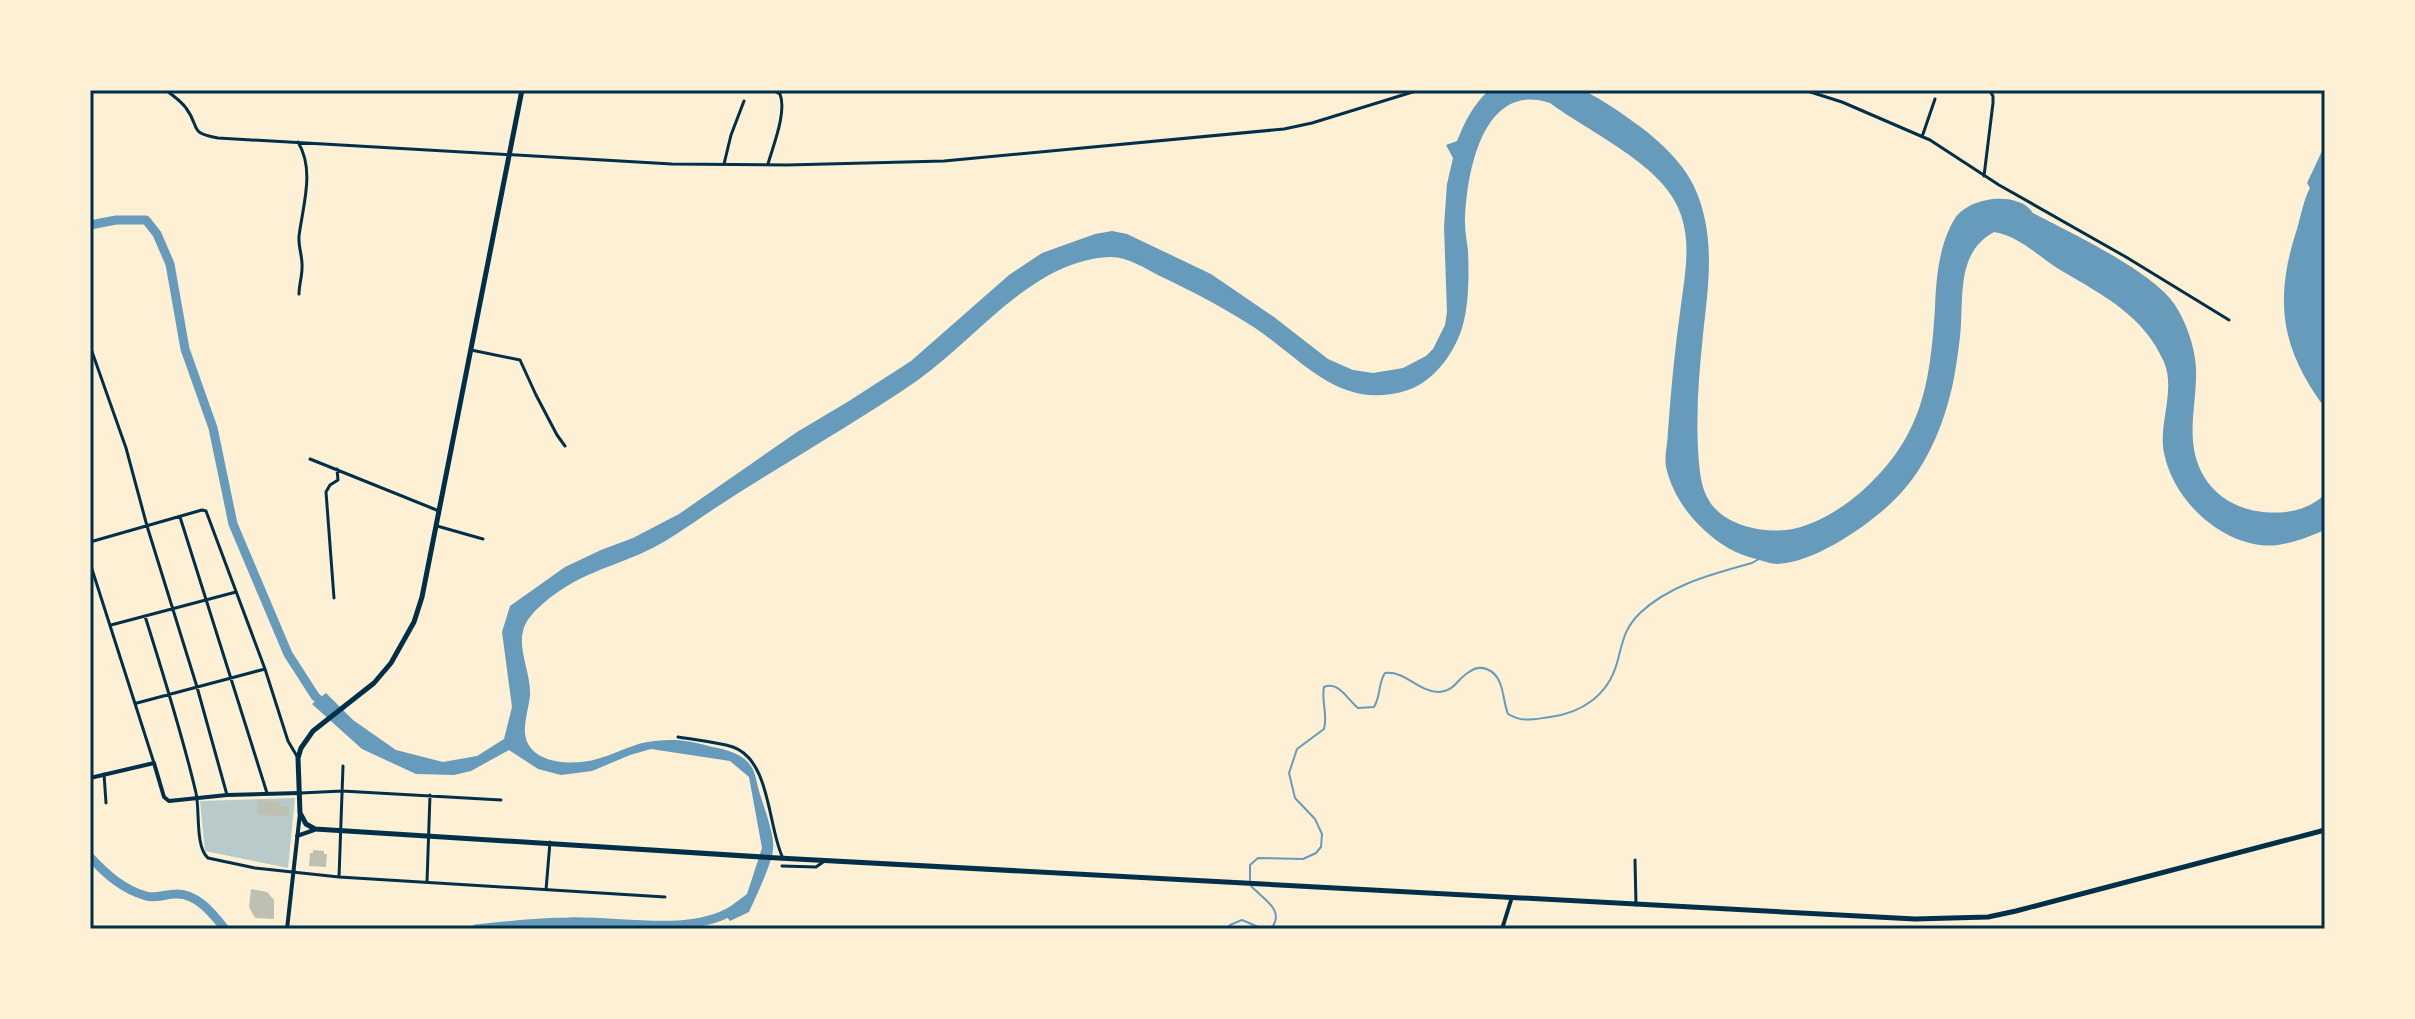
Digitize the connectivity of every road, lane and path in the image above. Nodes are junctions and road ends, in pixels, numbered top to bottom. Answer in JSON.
{"nodes":[{"id":1,"x":166,"y":90,"type":"edge"},
{"id":2,"x":522,"y":90,"type":"edge"},
{"id":3,"x":772,"y":90,"type":"edge"},
{"id":4,"x":1419,"y":90,"type":"edge"},
{"id":5,"x":1804,"y":90,"type":"edge"},
{"id":6,"x":1989,"y":90,"type":"edge"},
{"id":7,"x":1935,"y":99,"type":"dead end"},
{"id":8,"x":744,"y":101,"type":"dead end"},
{"id":9,"x":1922,"y":137,"type":"junction"},
{"id":10,"x":298,"y":142,"type":"junction"},
{"id":11,"x":509,"y":153,"type":"junction"},
{"id":12,"x":724,"y":164,"type":"junction"},
{"id":13,"x":768,"y":164,"type":"junction"},
{"id":14,"x":1984,"y":176,"type":"junction"},
{"id":15,"x":299,"y":294,"type":"dead end"},
{"id":16,"x":2229,"y":320,"type":"dead end"},
{"id":17,"x":90,"y":346,"type":"edge"},
{"id":18,"x":470,"y":350,"type":"junction"},
{"id":19,"x":565,"y":446,"type":"dead end"},
{"id":20,"x":310,"y":459,"type":"dead end"},
{"id":21,"x":337,"y":469,"type":"junction"},
{"id":22,"x":439,"y":511,"type":"junction"},
{"id":23,"x":180,"y":517,"type":"junction"},
{"id":24,"x":147,"y":526,"type":"junction"},
{"id":25,"x":436,"y":526,"type":"junction"},
{"id":26,"x":483,"y":539,"type":"dead end"},
{"id":27,"x":90,"y":542,"type":"edge"},
{"id":28,"x":90,"y":563,"type":"edge"},
{"id":29,"x":236,"y":592,"type":"junction"},
{"id":30,"x":334,"y":598,"type":"dead end"},
{"id":31,"x":207,"y":600,"type":"junction"},
{"id":32,"x":173,"y":609,"type":"junction"},
{"id":33,"x":145,"y":616,"type":"junction"},
{"id":34,"x":111,"y":625,"type":"junction"},
{"id":35,"x":265,"y":669,"type":"junction"},
{"id":36,"x":232,"y":678,"type":"junction"},
{"id":37,"x":197,"y":687,"type":"junction"},
{"id":38,"x":169,"y":695,"type":"junction"},
{"id":39,"x":137,"y":703,"type":"junction"},
{"id":40,"x":678,"y":737,"type":"dead end"},
{"id":41,"x":298,"y":758,"type":"junction"},
{"id":42,"x":154,"y":763,"type":"junction"},
{"id":43,"x":343,"y":766,"type":"dead end"},
{"id":44,"x":104,"y":774,"type":"junction"},
{"id":45,"x":90,"y":778,"type":"edge"},
{"id":46,"x":342,"y":791,"type":"junction"},
{"id":47,"x":267,"y":793,"type":"junction"},
{"id":48,"x":300,"y":793,"type":"junction"},
{"id":49,"x":227,"y":795,"type":"junction"},
{"id":50,"x":430,"y":795,"type":"junction"},
{"id":51,"x":197,"y":798,"type":"junction"},
{"id":52,"x":501,"y":800,"type":"dead end"},
{"id":53,"x":106,"y":803,"type":"dead end"},
{"id":54,"x":300,"y":813,"type":"junction"},
{"id":55,"x":315,"y":829,"type":"junction"},
{"id":56,"x":340,"y":830,"type":"junction"},
{"id":57,"x":2325,"y":830,"type":"edge"},
{"id":58,"x":297,"y":836,"type":"junction"},
{"id":59,"x":428,"y":836,"type":"junction"},
{"id":60,"x":550,"y":842,"type":"junction"},
{"id":61,"x":1635,"y":860,"type":"dead end"},
{"id":62,"x":781,"y":861,"type":"junction"},
{"id":63,"x":294,"y":872,"type":"junction"},
{"id":64,"x":339,"y":877,"type":"junction"},
{"id":65,"x":427,"y":882,"type":"junction"},
{"id":66,"x":546,"y":890,"type":"junction"},
{"id":67,"x":665,"y":897,"type":"dead end"},
{"id":68,"x":1512,"y":897,"type":"junction"},
{"id":69,"x":1636,"y":905,"type":"junction"},
{"id":70,"x":287,"y":929,"type":"edge"},
{"id":71,"x":1502,"y":929,"type":"edge"}],
"edges":[{"from":1,"to":10,"type":"street"},
{"from":2,"to":11,"type":"main road"},
{"from":3,"to":13,"type":"street"},
{"from":4,"to":13,"type":"street"},
{"from":5,"to":9,"type":"street"},
{"from":6,"to":14,"type":"street"},
{"from":7,"to":9,"type":"street"},
{"from":8,"to":12,"type":"street"},
{"from":9,"to":14,"type":"street"},
{"from":10,"to":11,"type":"street"},
{"from":10,"to":15,"type":"street"},
{"from":11,"to":12,"type":"street"},
{"from":11,"to":18,"type":"main road"},
{"from":12,"to":13,"type":"street"},
{"from":14,"to":16,"type":"street"},
{"from":17,"to":24,"type":"street"},
{"from":18,"to":19,"type":"street"},
{"from":18,"to":22,"type":"main road"},
{"from":20,"to":21,"type":"street"},
{"from":21,"to":22,"type":"street"},
{"from":21,"to":30,"type":"street"},
{"from":22,"to":25,"type":"main road"},
{"from":23,"to":24,"type":"street"},
{"from":23,"to":29,"type":"street"},
{"from":23,"to":31,"type":"street"},
{"from":24,"to":27,"type":"street"},
{"from":24,"to":32,"type":"street"},
{"from":25,"to":26,"type":"street"},
{"from":25,"to":41,"type":"main road"},
{"from":28,"to":34,"type":"street"},
{"from":29,"to":31,"type":"street"},
{"from":29,"to":35,"type":"street"},
{"from":31,"to":32,"type":"street"},
{"from":31,"to":36,"type":"street"},
{"from":32,"to":33,"type":"street"},
{"from":32,"to":37,"type":"street"},
{"from":33,"to":34,"type":"street"},
{"from":33,"to":38,"type":"street"},
{"from":34,"to":39,"type":"street"},
{"from":35,"to":36,"type":"street"},
{"from":35,"to":41,"type":"street"},
{"from":36,"to":37,"type":"street"},
{"from":36,"to":47,"type":"street"},
{"from":37,"to":38,"type":"street"},
{"from":37,"to":49,"type":"street"},
{"from":38,"to":39,"type":"street"},
{"from":38,"to":51,"type":"street"},
{"from":39,"to":42,"type":"street"},
{"from":40,"to":62,"type":"street"},
{"from":41,"to":48,"type":"main road"},
{"from":42,"to":44,"type":"street"},
{"from":42,"to":51,"type":"street"},
{"from":43,"to":46,"type":"street"},
{"from":44,"to":45,"type":"street"},
{"from":44,"to":53,"type":"street"},
{"from":46,"to":48,"type":"street"},
{"from":46,"to":50,"type":"street"},
{"from":46,"to":56,"type":"street"},
{"from":47,"to":48,"type":"street"},
{"from":47,"to":49,"type":"street"},
{"from":48,"to":54,"type":"main road"},
{"from":49,"to":51,"type":"street"},
{"from":50,"to":52,"type":"street"},
{"from":50,"to":59,"type":"street"},
{"from":51,"to":63,"type":"street"},
{"from":54,"to":55,"type":"main road"},
{"from":54,"to":58,"type":"street"},
{"from":55,"to":56,"type":"main road"},
{"from":55,"to":58,"type":"street"},
{"from":56,"to":59,"type":"main road"},
{"from":56,"to":64,"type":"street"},
{"from":57,"to":69,"type":"main road"},
{"from":58,"to":63,"type":"street"},
{"from":59,"to":60,"type":"main road"},
{"from":59,"to":65,"type":"street"},
{"from":60,"to":62,"type":"main road"},
{"from":60,"to":66,"type":"street"},
{"from":61,"to":69,"type":"street"},
{"from":62,"to":68,"type":"main road"},
{"from":63,"to":64,"type":"street"},
{"from":63,"to":70,"type":"street"},
{"from":64,"to":65,"type":"street"},
{"from":65,"to":66,"type":"street"},
{"from":66,"to":67,"type":"street"},
{"from":68,"to":69,"type":"main road"},
{"from":68,"to":71,"type":"street"}]}
